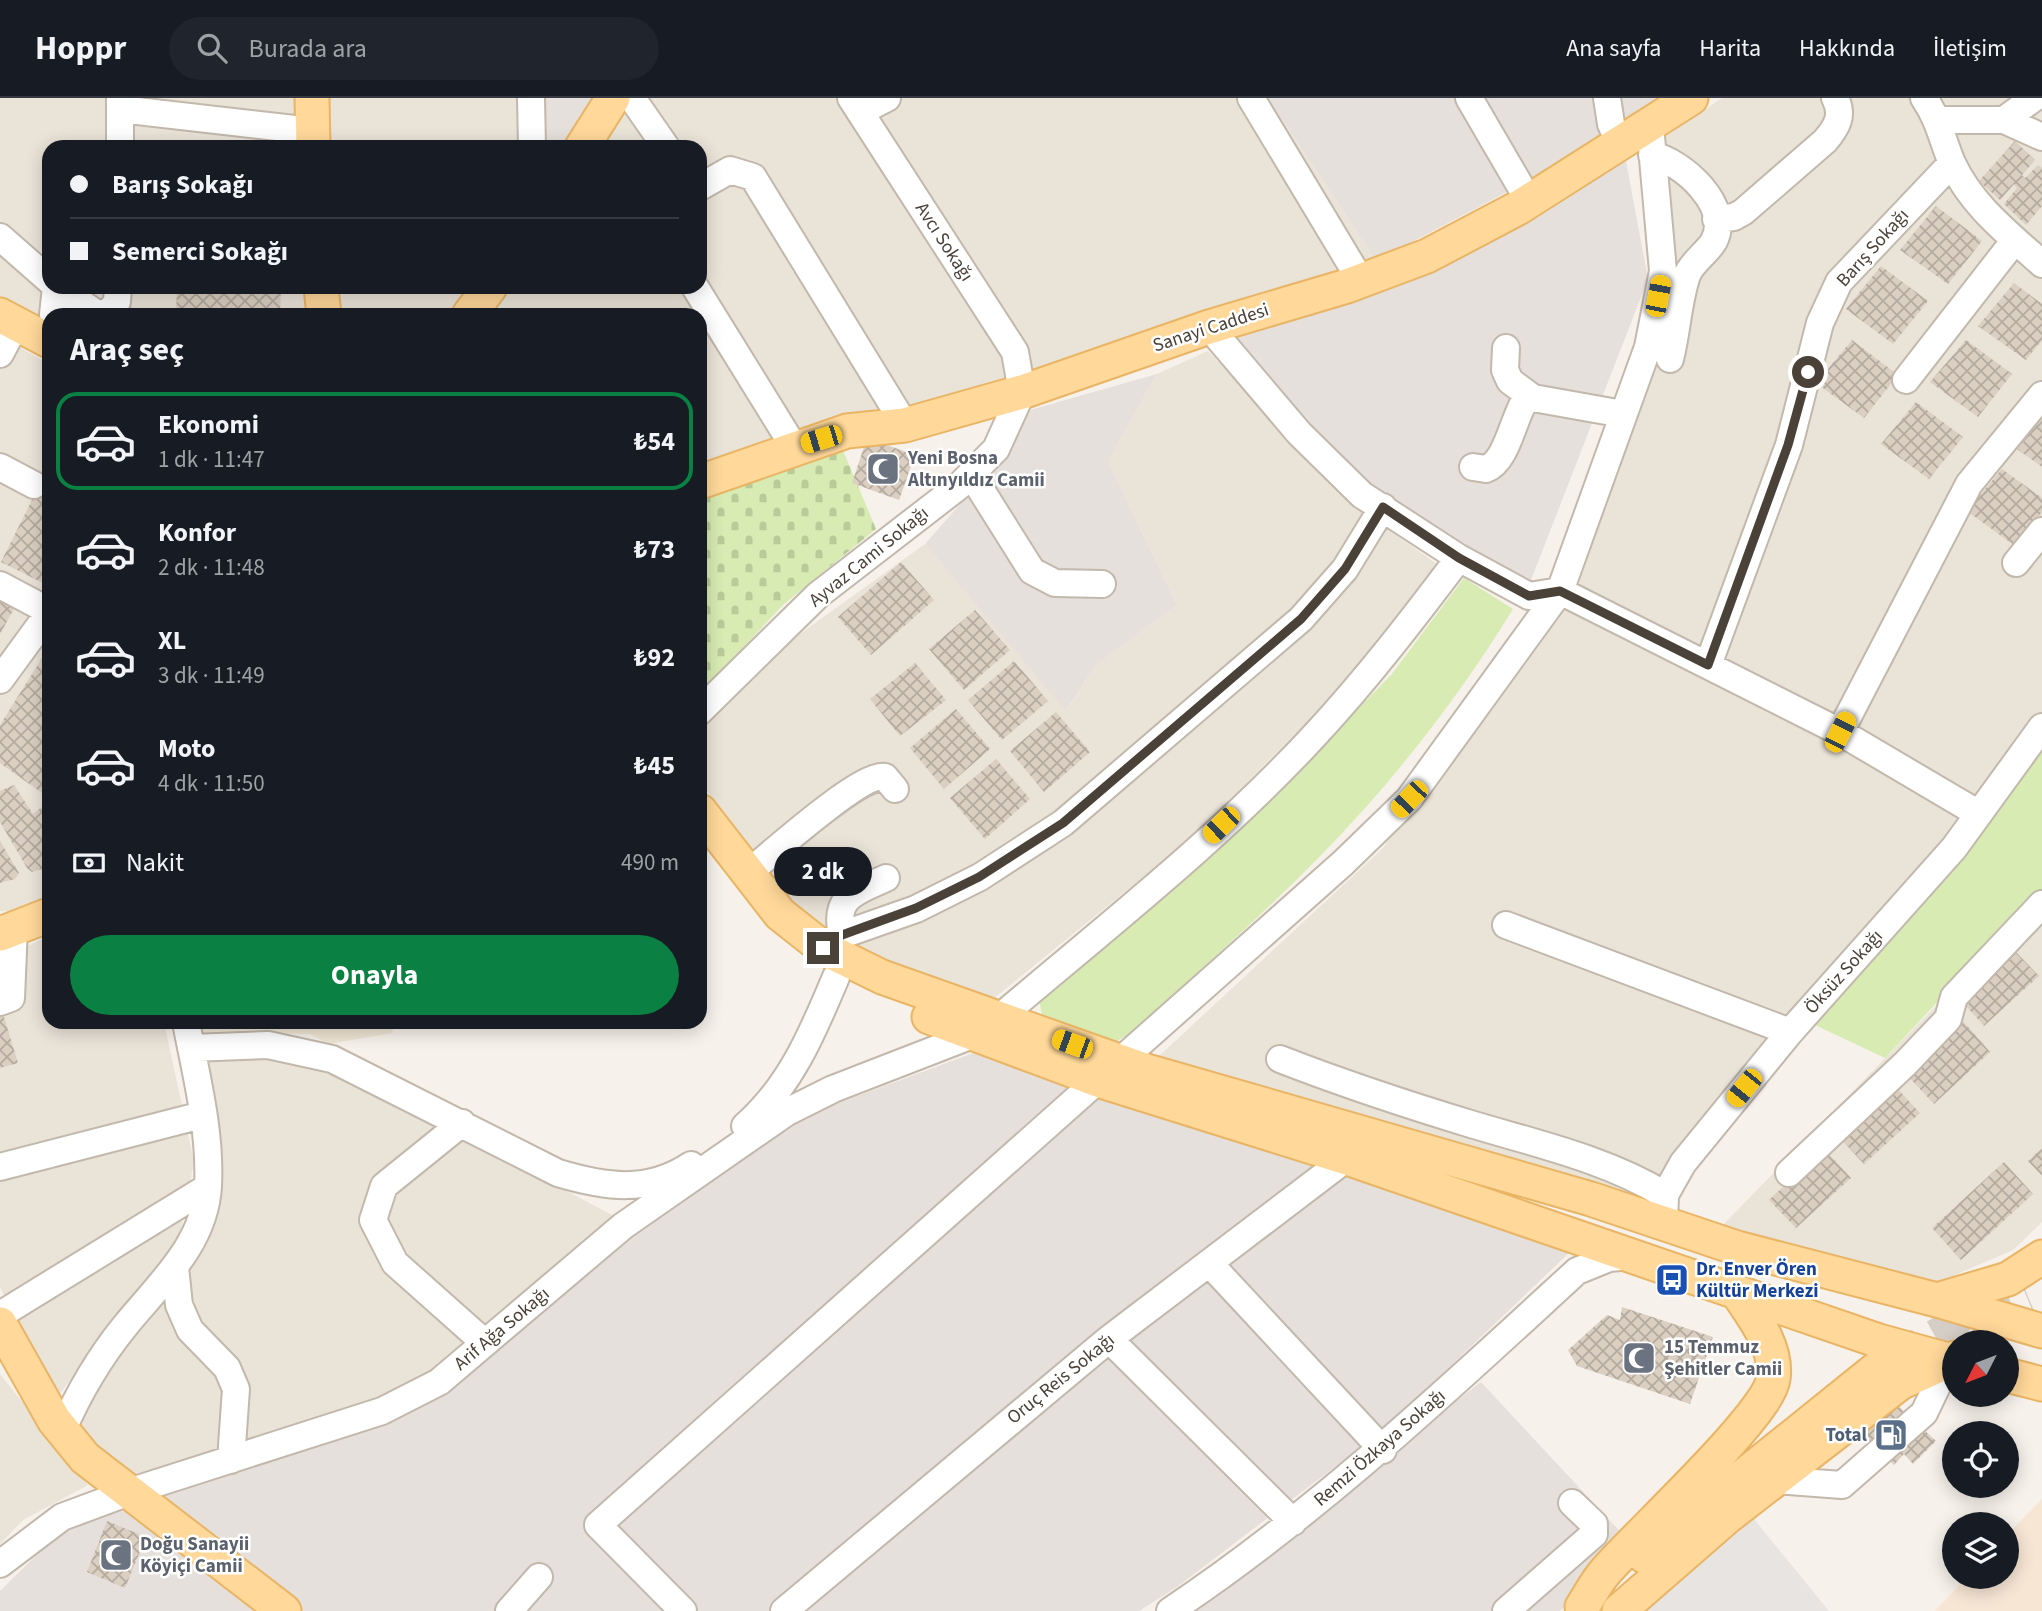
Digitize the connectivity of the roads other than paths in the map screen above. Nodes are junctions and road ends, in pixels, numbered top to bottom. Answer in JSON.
{"nodes":[{"id":1,"x":312,"y":98,"type":"edge"},
{"id":2,"x":531,"y":98,"type":"edge"},
{"id":3,"x":613,"y":98,"type":"edge"},
{"id":4,"x":632,"y":98,"type":"edge"},
{"id":5,"x":887,"y":98,"type":"edge"},
{"id":6,"x":1251,"y":98,"type":"edge"},
{"id":7,"x":1469,"y":98,"type":"edge"},
{"id":8,"x":1607,"y":98,"type":"edge"},
{"id":9,"x":1691,"y":98,"type":"edge"},
{"id":10,"x":1835,"y":98,"type":"edge"},
{"id":11,"x":2034,"y":98,"type":"edge"},
{"id":12,"x":120,"y":103,"type":"edge"},
{"id":13,"x":856,"y":105,"type":"edge"},
{"id":14,"x":1931,"y":109,"type":"edge"},
{"id":15,"x":2004,"y":120,"type":"junction"},
{"id":16,"x":2042,"y":137,"type":"edge"},
{"id":17,"x":312,"y":139,"type":"edge"},
{"id":18,"x":120,"y":140,"type":"edge"},
{"id":19,"x":532,"y":140,"type":"edge"},
{"id":20,"x":586,"y":140,"type":"edge"},
{"id":21,"x":661,"y":140,"type":"edge"},
{"id":22,"x":1651,"y":140,"type":"junction"},
{"id":23,"x":1620,"y":144,"type":"junction"},
{"id":24,"x":1952,"y":163,"type":"junction"},
{"id":25,"x":707,"y":183,"type":"edge"},
{"id":26,"x":1529,"y":201,"type":"junction"},
{"id":27,"x":1716,"y":219,"type":"junction"},
{"id":28,"x":0,"y":237,"type":"edge"},
{"id":29,"x":2033,"y":251,"type":"edge"},
{"id":30,"x":42,"y":273,"type":"edge"},
{"id":31,"x":1361,"y":281,"type":"junction"},
{"id":32,"x":67,"y":294,"type":"edge"},
{"id":33,"x":699,"y":294,"type":"edge"},
{"id":34,"x":88,"y":308,"type":"edge"},
{"id":35,"x":8,"y":320,"type":"edge"},
{"id":36,"x":1209,"y":327,"type":"junction"},
{"id":37,"x":42,"y":337,"type":"edge"},
{"id":38,"x":1506,"y":348,"type":"dead end"},
{"id":39,"x":0,"y":354,"type":"edge"},
{"id":40,"x":1670,"y":359,"type":"dead end"},
{"id":41,"x":1906,"y":380,"type":"dead end"},
{"id":42,"x":1022,"y":391,"type":"junction"},
{"id":43,"x":1528,"y":395,"type":"junction"},
{"id":44,"x":2042,"y":395,"type":"edge"},
{"id":45,"x":1623,"y":414,"type":"junction"},
{"id":46,"x":905,"y":425,"type":"junction"},
{"id":47,"x":794,"y":447,"type":"junction"},
{"id":48,"x":0,"y":467,"type":"edge"},
{"id":49,"x":1473,"y":467,"type":"dead end"},
{"id":50,"x":971,"y":474,"type":"junction"},
{"id":51,"x":707,"y":479,"type":"edge"},
{"id":52,"x":34,"y":485,"type":"dead end"},
{"id":53,"x":1383,"y":507,"type":"junction"},
{"id":54,"x":2042,"y":531,"type":"edge"},
{"id":55,"x":1459,"y":558,"type":"junction"},
{"id":56,"x":2016,"y":563,"type":"dead end"},
{"id":57,"x":1102,"y":584,"type":"dead end"},
{"id":58,"x":0,"y":585,"type":"edge"},
{"id":59,"x":1560,"y":591,"type":"junction"},
{"id":60,"x":42,"y":608,"type":"edge"},
{"id":61,"x":42,"y":622,"type":"edge"},
{"id":62,"x":1708,"y":665,"type":"junction"},
{"id":63,"x":0,"y":680,"type":"edge"},
{"id":64,"x":707,"y":704,"type":"edge"},
{"id":65,"x":2042,"y":727,"type":"edge"},
{"id":66,"x":1840,"y":732,"type":"junction"},
{"id":67,"x":895,"y":789,"type":"dead end"},
{"id":68,"x":1979,"y":814,"type":"junction"},
{"id":69,"x":707,"y":820,"type":"edge"},
{"id":70,"x":707,"y":856,"type":"edge"},
{"id":71,"x":748,"y":873,"type":"junction"},
{"id":72,"x":886,"y":878,"type":"dead end"},
{"id":73,"x":2042,"y":904,"type":"edge"},
{"id":74,"x":42,"y":917,"type":"edge"},
{"id":75,"x":1506,"y":925,"type":"dead end"},
{"id":76,"x":5,"y":929,"type":"edge"},
{"id":77,"x":834,"y":954,"type":"junction"},
{"id":78,"x":0,"y":1002,"type":"edge"},
{"id":79,"x":987,"y":1026,"type":"junction"},
{"id":80,"x":1790,"y":1032,"type":"junction"},
{"id":81,"x":188,"y":1035,"type":"edge"},
{"id":82,"x":1280,"y":1059,"type":"dead end"},
{"id":83,"x":1109,"y":1070,"type":"junction"},
{"id":84,"x":1326,"y":1077,"type":"junction"},
{"id":85,"x":202,"y":1115,"type":"junction"},
{"id":86,"x":1313,"y":1119,"type":"junction"},
{"id":87,"x":462,"y":1124,"type":"junction"},
{"id":88,"x":1347,"y":1158,"type":"junction"},
{"id":89,"x":0,"y":1167,"type":"edge"},
{"id":90,"x":1789,"y":1173,"type":"dead end"},
{"id":91,"x":208,"y":1188,"type":"junction"},
{"id":92,"x":1665,"y":1210,"type":"junction"},
{"id":93,"x":1579,"y":1255,"type":"junction"},
{"id":94,"x":2042,"y":1256,"type":"edge"},
{"id":95,"x":1209,"y":1263,"type":"junction"},
{"id":96,"x":175,"y":1268,"type":"junction"},
{"id":97,"x":1737,"y":1292,"type":"junction"},
{"id":98,"x":1937,"y":1300,"type":"junction"},
{"id":99,"x":0,"y":1315,"type":"edge"},
{"id":100,"x":2034,"y":1320,"type":"edge"},
{"id":101,"x":0,"y":1324,"type":"edge"},
{"id":102,"x":2012,"y":1330,"type":"edge"},
{"id":103,"x":1109,"y":1339,"type":"junction"},
{"id":104,"x":485,"y":1343,"type":"junction"},
{"id":105,"x":1942,"y":1357,"type":"tunnel mouth"},
{"id":106,"x":1885,"y":1362,"type":"tunnel mouth"},
{"id":107,"x":1942,"y":1365,"type":"tunnel mouth"},
{"id":108,"x":2020,"y":1378,"type":"edge"},
{"id":109,"x":1942,"y":1380,"type":"edge"},
{"id":110,"x":2042,"y":1384,"type":"edge"},
{"id":111,"x":62,"y":1431,"type":"junction"},
{"id":112,"x":1383,"y":1450,"type":"junction"},
{"id":113,"x":231,"y":1460,"type":"junction"},
{"id":114,"x":1774,"y":1480,"type":"junction"},
{"id":115,"x":132,"y":1491,"type":"junction"},
{"id":116,"x":1572,"y":1503,"type":"dead end"},
{"id":117,"x":1293,"y":1522,"type":"junction"},
{"id":118,"x":0,"y":1564,"type":"edge"},
{"id":119,"x":539,"y":1577,"type":"dead end"},
{"id":120,"x":1580,"y":1609,"type":"edge"},
{"id":121,"x":1623,"y":1610,"type":"edge"},
{"id":122,"x":284,"y":1611,"type":"edge"},
{"id":123,"x":509,"y":1611,"type":"edge"},
{"id":124,"x":683,"y":1611,"type":"edge"},
{"id":125,"x":784,"y":1611,"type":"edge"},
{"id":126,"x":1170,"y":1611,"type":"edge"},
{"id":127,"x":1506,"y":1611,"type":"edge"}],
"edges":[{"from":1,"to":17,"type":"main road"},
{"from":2,"to":19,"type":"street"},
{"from":3,"to":20,"type":"main road"},
{"from":4,"to":21,"type":"street"},
{"from":5,"to":13,"type":"street"},
{"from":6,"to":31,"type":"street"},
{"from":7,"to":26,"type":"street"},
{"from":8,"to":23,"type":"street"},
{"from":9,"to":22,"type":"main road","name":"Sanayi Caddesi"},
{"from":10,"to":27,"type":"street"},
{"from":11,"to":15,"type":"street"},
{"from":12,"to":17,"type":"street"},
{"from":12,"to":18,"type":"street"},
{"from":13,"to":42,"type":"street","name":"Avcı Sokağı"},
{"from":14,"to":15,"type":"street"},
{"from":14,"to":24,"type":"street"},
{"from":15,"to":16,"type":"street"},
{"from":22,"to":23,"type":"main road","name":"Sanayi Caddesi"},
{"from":22,"to":27,"type":"street"},
{"from":22,"to":45,"type":"street"},
{"from":23,"to":26,"type":"main road","name":"Sanayi Caddesi"},
{"from":24,"to":29,"type":"street"},
{"from":24,"to":62,"type":"street","name":"Barış Sokağı"},
{"from":25,"to":46,"type":"street"},
{"from":26,"to":31,"type":"main road","name":"Sanayi Caddesi"},
{"from":27,"to":40,"type":"street"},
{"from":28,"to":30,"type":"street"},
{"from":29,"to":41,"type":"street"},
{"from":31,"to":36,"type":"main road","name":"Sanayi Caddesi"},
{"from":32,"to":34,"type":"street"},
{"from":33,"to":47,"type":"street"},
{"from":35,"to":37,"type":"main road"},
{"from":35,"to":39,"type":"street"},
{"from":36,"to":42,"type":"main road","name":"Sanayi Caddesi"},
{"from":36,"to":53,"type":"street"},
{"from":38,"to":43,"type":"street"},
{"from":42,"to":46,"type":"main road","name":"Sanayi Caddesi"},
{"from":42,"to":50,"type":"street","name":"Ayvaz Cami Sokağı"},
{"from":43,"to":45,"type":"street"},
{"from":43,"to":49,"type":"street"},
{"from":44,"to":66,"type":"street"},
{"from":45,"to":59,"type":"street"},
{"from":46,"to":47,"type":"main road","name":"Sanayi Caddesi"},
{"from":47,"to":51,"type":"main road","name":"Sanayi Caddesi"},
{"from":48,"to":52,"type":"street"},
{"from":50,"to":57,"type":"street"},
{"from":50,"to":64,"type":"street","name":"Ayvaz Cami Sokağı"},
{"from":53,"to":55,"type":"street"},
{"from":53,"to":77,"type":"street"},
{"from":54,"to":56,"type":"street"},
{"from":55,"to":59,"type":"street"},
{"from":55,"to":79,"type":"street","name":"Arif Ağa Sokağı"},
{"from":58,"to":60,"type":"street"},
{"from":59,"to":62,"type":"street"},
{"from":59,"to":83,"type":"street"},
{"from":61,"to":63,"type":"street"},
{"from":62,"to":66,"type":"street"},
{"from":65,"to":68,"type":"street","name":"Öksüz Sokağı"},
{"from":66,"to":68,"type":"street"},
{"from":67,"to":71,"type":"street"},
{"from":68,"to":80,"type":"street","name":"Öksüz Sokağı"},
{"from":69,"to":71,"type":"main road"},
{"from":70,"to":77,"type":"main road"},
{"from":71,"to":77,"type":"main road"},
{"from":72,"to":77,"type":"street"},
{"from":73,"to":90,"type":"street"},
{"from":74,"to":76,"type":"main road"},
{"from":75,"to":80,"type":"street"},
{"from":76,"to":78,"type":"street"},
{"from":77,"to":79,"type":"main road"},
{"from":77,"to":87,"type":"street"},
{"from":79,"to":83,"type":"main road"},
{"from":79,"to":104,"type":"street","name":"Arif Ağa Sokağı"},
{"from":80,"to":92,"type":"street","name":"Öksüz Sokağı"},
{"from":81,"to":85,"type":"street"},
{"from":81,"to":87,"type":"street"},
{"from":82,"to":84,"type":"street"},
{"from":83,"to":86,"type":"main road"},
{"from":83,"to":88,"type":"main road"},
{"from":83,"to":124,"type":"street"},
{"from":84,"to":86,"type":"street"},
{"from":84,"to":92,"type":"street"},
{"from":85,"to":89,"type":"street"},
{"from":85,"to":91,"type":"street"},
{"from":86,"to":92,"type":"main road"},
{"from":87,"to":104,"type":"street"},
{"from":88,"to":93,"type":"main road"},
{"from":88,"to":95,"type":"street","name":"Oruç Reis Sokağı"},
{"from":91,"to":96,"type":"street"},
{"from":91,"to":99,"type":"street"},
{"from":92,"to":98,"type":"main road"},
{"from":93,"to":97,"type":"main road"},
{"from":93,"to":112,"type":"street","name":"Remzi Özkaya Sokağı"},
{"from":94,"to":98,"type":"main road"},
{"from":95,"to":103,"type":"street","name":"Oruç Reis Sokağı"},
{"from":95,"to":112,"type":"street"},
{"from":96,"to":111,"type":"street"},
{"from":96,"to":113,"type":"street"},
{"from":97,"to":105,"type":"main road"},
{"from":97,"to":120,"type":"main road"},
{"from":98,"to":100,"type":"main road"},
{"from":100,"to":102,"type":"main road"},
{"from":101,"to":111,"type":"main road"},
{"from":103,"to":117,"type":"street"},
{"from":103,"to":125,"type":"street","name":"Oruç Reis Sokağı"},
{"from":104,"to":113,"type":"street","name":"Arif Ağa Sokağı"},
{"from":106,"to":120,"type":"main road"},
{"from":107,"to":114,"type":"main road"},
{"from":108,"to":110,"type":"main road"},
{"from":109,"to":114,"type":"street"},
{"from":111,"to":115,"type":"main road"},
{"from":112,"to":117,"type":"street","name":"Remzi Özkaya Sokağı"},
{"from":113,"to":115,"type":"street","name":"Arif Ağa Sokağı"},
{"from":114,"to":121,"type":"main road"},
{"from":115,"to":118,"type":"street","name":"Arif Ağa Sokağı"},
{"from":115,"to":122,"type":"main road"},
{"from":116,"to":127,"type":"street"},
{"from":117,"to":126,"type":"street","name":"Remzi Özkaya Sokağı"},
{"from":119,"to":123,"type":"street"}]}
